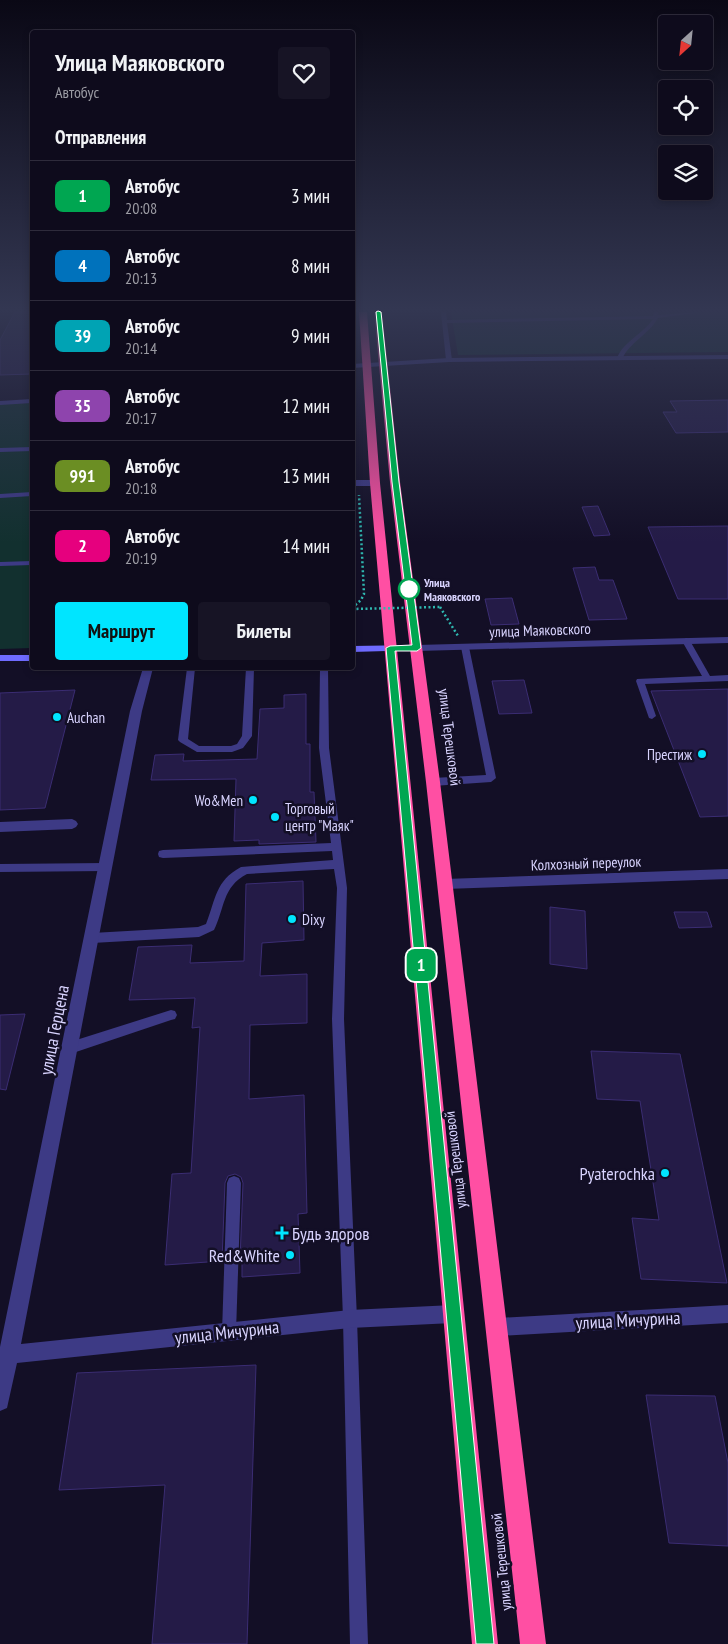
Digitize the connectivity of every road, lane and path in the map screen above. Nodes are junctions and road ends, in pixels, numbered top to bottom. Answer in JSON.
{"nodes":[{"id":1,"x":369,"y":389,"type":"edge"},
{"id":2,"x":386,"y":389,"type":"edge"},
{"id":3,"x":30,"y":401,"type":"edge"},
{"id":4,"x":0,"y":403,"type":"edge"},
{"id":5,"x":30,"y":449,"type":"edge"},
{"id":6,"x":0,"y":450,"type":"edge"},
{"id":7,"x":355,"y":483,"type":"edge"},
{"id":8,"x":375,"y":483,"type":"junction"},
{"id":9,"x":30,"y":494,"type":"edge"},
{"id":10,"x":0,"y":496,"type":"edge"},
{"id":11,"x":30,"y":563,"type":"edge"},
{"id":12,"x":0,"y":564,"type":"edge"},
{"id":13,"x":355,"y":605,"type":"edge"},
{"id":14,"x":355,"y":608,"type":"edge"},
{"id":15,"x":728,"y":640,"type":"edge"},
{"id":16,"x":686,"y":641,"type":"junction"},
{"id":17,"x":466,"y":647,"type":"junction"},
{"id":18,"x":390,"y":648,"type":"junction"},
{"id":19,"x":417,"y":648,"type":"junction"},
{"id":20,"x":355,"y":649,"type":"edge"},
{"id":21,"x":0,"y":658,"type":"edge"},
{"id":22,"x":30,"y":658,"type":"edge"},
{"id":23,"x":147,"y":670,"type":"edge"},
{"id":24,"x":191,"y":670,"type":"edge"},
{"id":25,"x":250,"y":670,"type":"edge"},
{"id":26,"x":324,"y":670,"type":"edge"},
{"id":27,"x":728,"y":678,"type":"edge"},
{"id":28,"x":708,"y":679,"type":"junction"},
{"id":29,"x":652,"y":716,"type":"dead end"},
{"id":30,"x":433,"y":782,"type":"junction"},
{"id":31,"x":72,"y":824,"type":"dead end"},
{"id":32,"x":0,"y":827,"type":"edge"},
{"id":33,"x":337,"y":847,"type":"junction"},
{"id":34,"x":163,"y":854,"type":"dead end"},
{"id":35,"x":339,"y":864,"type":"junction"},
{"id":36,"x":106,"y":867,"type":"junction"},
{"id":37,"x":0,"y":868,"type":"edge"},
{"id":38,"x":728,"y":874,"type":"edge"},
{"id":39,"x":445,"y":884,"type":"junction"},
{"id":40,"x":92,"y":938,"type":"junction"},
{"id":41,"x":171,"y":1015,"type":"dead end"},
{"id":42,"x":70,"y":1048,"type":"junction"},
{"id":43,"x":234,"y":1183,"type":"dead end"},
{"id":44,"x":453,"y":1314,"type":"junction"},
{"id":45,"x":728,"y":1314,"type":"edge"},
{"id":46,"x":350,"y":1319,"type":"junction"},
{"id":47,"x":498,"y":1327,"type":"junction"},
{"id":48,"x":229,"y":1332,"type":"junction"},
{"id":49,"x":4,"y":1355,"type":"edge"},
{"id":50,"x":0,"y":1401,"type":"edge"},
{"id":51,"x":359,"y":1644,"type":"edge"},
{"id":52,"x":485,"y":1644,"type":"edge"},
{"id":53,"x":533,"y":1644,"type":"edge"}],
"edges":[{"from":1,"to":8,"type":"highway","name":"улица Терешковой"},
{"from":2,"to":19,"type":"highway","name":"улица Терешковой"},
{"from":3,"to":4,"type":"street"},
{"from":5,"to":6,"type":"lane"},
{"from":7,"to":8,"type":"street"},
{"from":7,"to":13,"type":"path"},
{"from":8,"to":18,"type":"highway","name":"улица Терешковой"},
{"from":9,"to":10,"type":"lane"},
{"from":11,"to":12,"type":"lane"},
{"from":14,"to":17,"type":"path","bridge":true},
{"from":15,"to":16,"type":"street","name":"улица Маяковского"},
{"from":16,"to":17,"type":"street","name":"улица Маяковского"},
{"from":16,"to":28,"type":"lane"},
{"from":17,"to":19,"type":"street","name":"улица Маяковского"},
{"from":17,"to":30,"type":"lane"},
{"from":18,"to":19,"type":"street","name":"улица Маяковского"},
{"from":18,"to":20,"type":"street","name":"улица Маяковского"},
{"from":18,"to":44,"type":"highway","name":"улица Терешковой"},
{"from":19,"to":30,"type":"highway","name":"улица Терешковой"},
{"from":21,"to":22,"type":"street"},
{"from":23,"to":36,"type":"street","name":"улица Герцена"},
{"from":24,"to":25,"type":"lane"},
{"from":26,"to":33,"type":"lane"},
{"from":27,"to":28,"type":"lane"},
{"from":28,"to":29,"type":"lane"},
{"from":30,"to":39,"type":"highway","name":"улица Терешковой"},
{"from":31,"to":32,"type":"street"},
{"from":33,"to":34,"type":"lane"},
{"from":33,"to":35,"type":"lane"},
{"from":35,"to":40,"type":"lane"},
{"from":35,"to":46,"type":"lane"},
{"from":36,"to":37,"type":"lane"},
{"from":36,"to":40,"type":"street","name":"улица Герцена"},
{"from":38,"to":39,"type":"street","name":"Колхозный переулок"},
{"from":39,"to":47,"type":"highway","name":"улица Терешковой"},
{"from":40,"to":42,"type":"street","name":"улица Герцена"},
{"from":41,"to":42,"type":"lane"},
{"from":42,"to":49,"type":"street","name":"улица Герцена"},
{"from":43,"to":48,"type":"lane"},
{"from":44,"to":46,"type":"street","name":"улица Мичурина"},
{"from":44,"to":52,"type":"highway","name":"улица Терешковой"},
{"from":45,"to":47,"type":"street","name":"улица Мичурина"},
{"from":46,"to":48,"type":"street","name":"улица Мичурина"},
{"from":46,"to":51,"type":"lane"},
{"from":47,"to":53,"type":"highway","name":"улица Терешковой"},
{"from":48,"to":49,"type":"street","name":"улица Мичурина"},
{"from":49,"to":50,"type":"street","name":"улица Герцена"}]}
